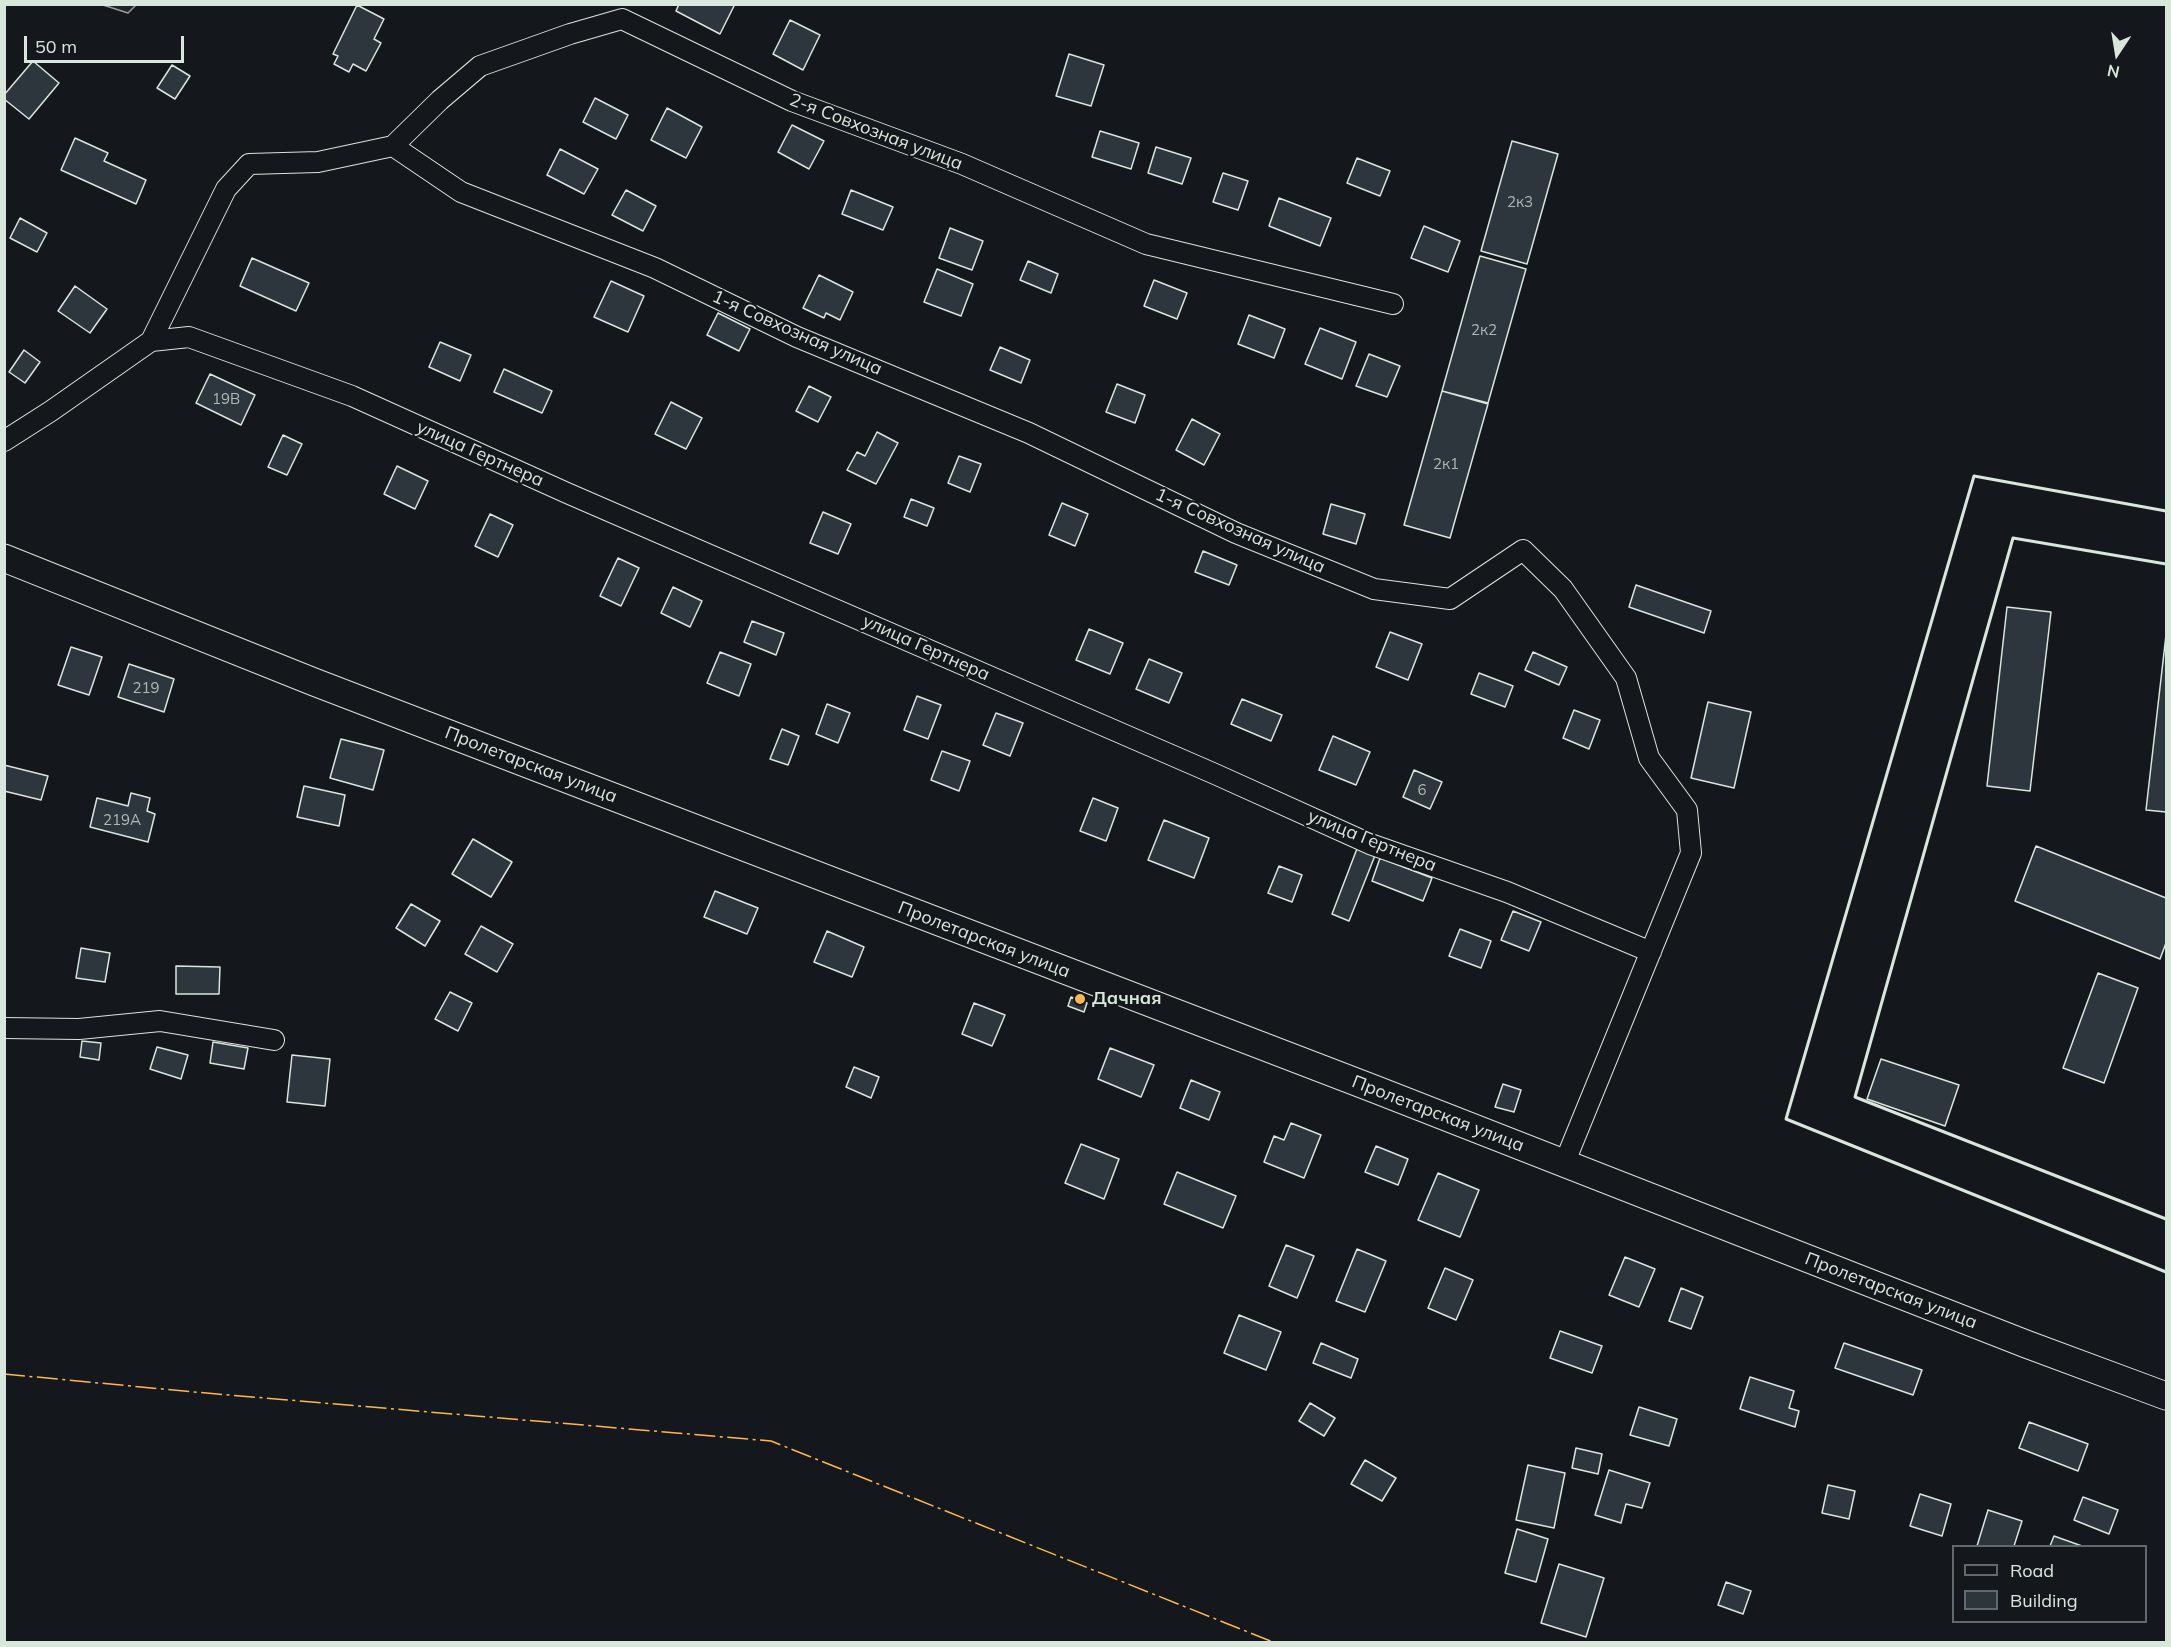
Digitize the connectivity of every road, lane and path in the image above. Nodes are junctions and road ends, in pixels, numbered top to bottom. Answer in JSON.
{"nodes":[{"id":1,"x":393,"y":146,"type":"junction"},
{"id":2,"x":1393,"y":304,"type":"dead end"},
{"id":3,"x":151,"y":341,"type":"junction"},
{"id":4,"x":4,"y":441,"type":"edge"},
{"id":5,"x":4,"y":558,"type":"edge"},
{"id":6,"x":1651,"y":952,"type":"junction"},
{"id":7,"x":4,"y":1028,"type":"edge"},
{"id":8,"x":274,"y":1040,"type":"dead end"},
{"id":9,"x":1564,"y":1164,"type":"junction"},
{"id":10,"x":2166,"y":1396,"type":"edge"}],
"edges":[{"from":1,"to":2,"type":"street","name":"2-я Совхозная улица"},
{"from":1,"to":3,"type":"street"},
{"from":1,"to":6,"type":"street","name":"1-я Совхозная улица"},
{"from":3,"to":4,"type":"street","name":"улица Гертнера"},
{"from":3,"to":6,"type":"street","name":"улица Гертнера"},
{"from":5,"to":9,"type":"main road","name":"Пролетарская улица"},
{"from":6,"to":9,"type":"street"},
{"from":7,"to":8,"type":"street"},
{"from":9,"to":10,"type":"main road","name":"Пролетарская улица"}]}
